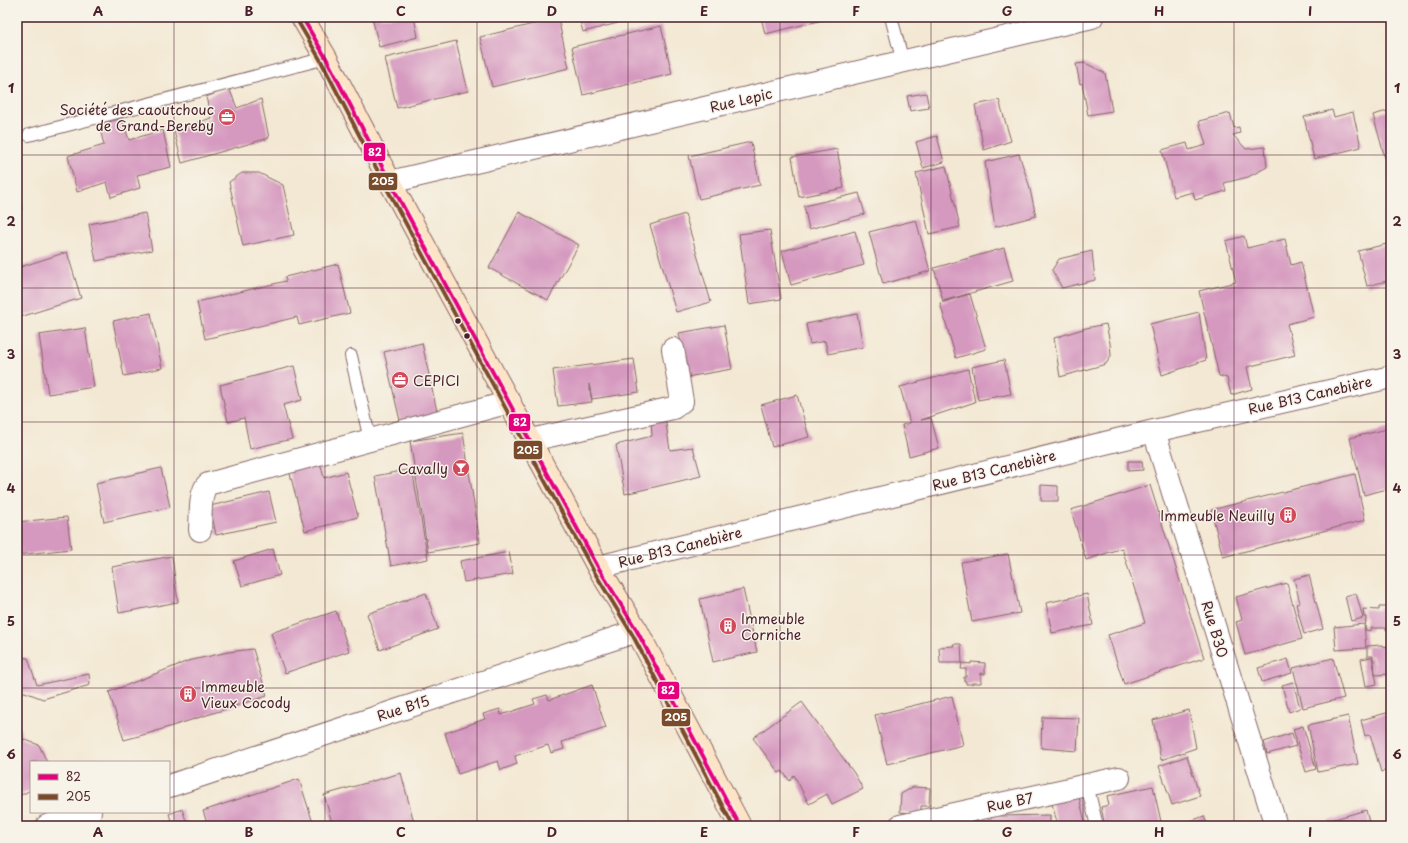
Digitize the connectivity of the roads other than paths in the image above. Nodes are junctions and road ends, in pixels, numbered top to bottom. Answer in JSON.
{"nodes":[{"id":1,"x":302,"y":17,"type":"edge"},
{"id":2,"x":891,"y":17,"type":"edge"},
{"id":3,"x":1092,"y":17,"type":"edge"},
{"id":4,"x":326,"y":58,"type":"junction"},
{"id":5,"x":903,"y":62,"type":"junction"},
{"id":6,"x":29,"y":135,"type":"dead end"},
{"id":7,"x":390,"y":182,"type":"junction"},
{"id":8,"x":673,"y":348,"type":"dead end"},
{"id":9,"x":351,"y":356,"type":"dead end"},
{"id":10,"x":1391,"y":377,"type":"edge"},
{"id":11,"x":510,"y":402,"type":"junction"},
{"id":12,"x":1154,"y":431,"type":"junction"},
{"id":13,"x":370,"y":440,"type":"junction"},
{"id":14,"x":531,"y":440,"type":"junction"},
{"id":15,"x":200,"y":530,"type":"dead end"},
{"id":16,"x":598,"y":567,"type":"junction"},
{"id":17,"x":636,"y":631,"type":"junction"},
{"id":18,"x":1120,"y":778,"type":"dead end"},
{"id":19,"x":1087,"y":785,"type":"junction"},
{"id":20,"x":170,"y":786,"type":"edge"},
{"id":21,"x":87,"y":813,"type":"edge"},
{"id":22,"x":48,"y":826,"type":"edge"},
{"id":23,"x":740,"y":826,"type":"edge"},
{"id":24,"x":900,"y":826,"type":"edge"},
{"id":25,"x":1097,"y":826,"type":"edge"},
{"id":26,"x":1276,"y":826,"type":"edge"}],
"edges":[{"from":1,"to":4,"type":"street"},
{"from":2,"to":5,"type":"lane"},
{"from":3,"to":5,"type":"street","name":"Rue Lepic"},
{"from":4,"to":6,"type":"lane"},
{"from":4,"to":7,"type":"street"},
{"from":5,"to":7,"type":"street","name":"Rue Lepic"},
{"from":7,"to":11,"type":"street"},
{"from":8,"to":14,"type":"street"},
{"from":9,"to":13,"type":"lane"},
{"from":10,"to":12,"type":"street","name":"Rue B13 Canebière"},
{"from":11,"to":13,"type":"street"},
{"from":11,"to":14,"type":"street"},
{"from":12,"to":16,"type":"street","name":"Rue B13 Canebière"},
{"from":12,"to":26,"type":"street","name":"Rue B30"},
{"from":13,"to":15,"type":"street"},
{"from":14,"to":16,"type":"street"},
{"from":16,"to":17,"type":"street"},
{"from":17,"to":20,"type":"street","name":"Rue B15"},
{"from":17,"to":23,"type":"street"},
{"from":18,"to":19,"type":"street","name":"Rue B7"},
{"from":19,"to":24,"type":"street","name":"Rue B7"},
{"from":19,"to":25,"type":"lane"},
{"from":21,"to":22,"type":"street"}]}
